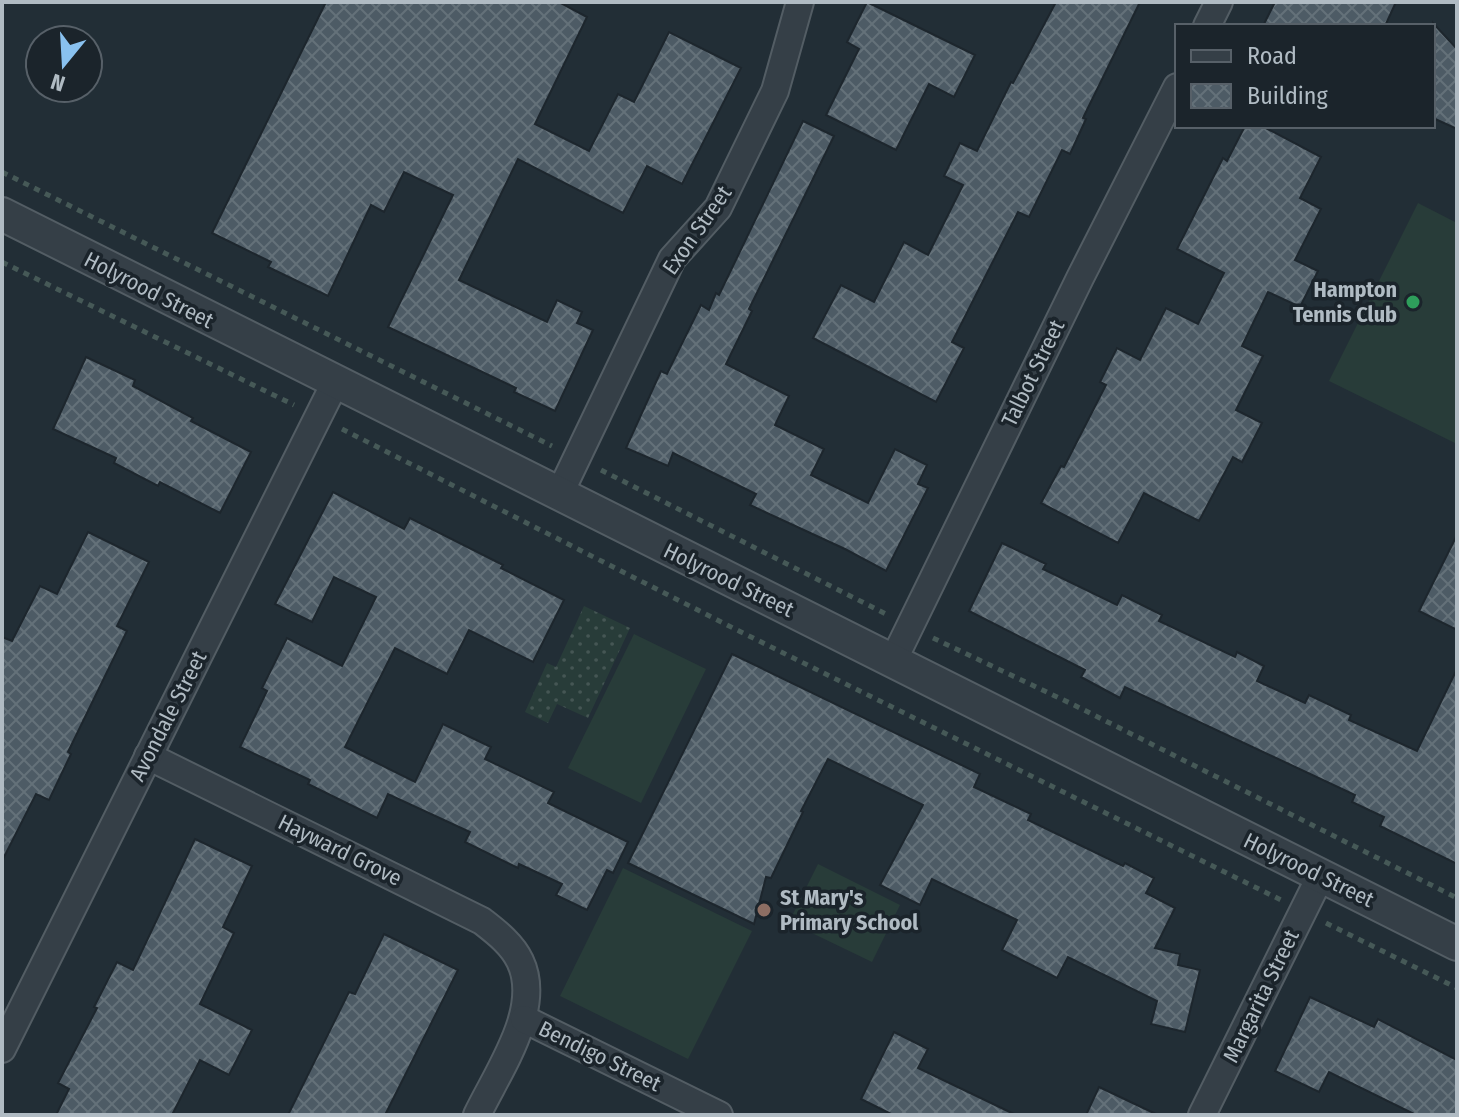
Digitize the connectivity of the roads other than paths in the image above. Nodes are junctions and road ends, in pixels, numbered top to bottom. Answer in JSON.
{"nodes":[{"id":1,"x":800,"y":2,"type":"edge"},
{"id":2,"x":1219,"y":2,"type":"edge"},
{"id":3,"x":1208,"y":24,"type":"edge"},
{"id":4,"x":1175,"y":91,"type":"edge"},
{"id":5,"x":2,"y":214,"type":"edge"},
{"id":6,"x":335,"y":383,"type":"junction"},
{"id":7,"x":559,"y":495,"type":"junction"},
{"id":8,"x":893,"y":661,"type":"junction"},
{"id":9,"x":148,"y":756,"type":"junction"},
{"id":10,"x":1320,"y":877,"type":"junction"},
{"id":11,"x":1457,"y":944,"type":"edge"},
{"id":12,"x":524,"y":1019,"type":"junction"},
{"id":13,"x":2,"y":1049,"type":"edge"},
{"id":14,"x":477,"y":1115,"type":"edge"},
{"id":15,"x":719,"y":1115,"type":"edge"},
{"id":16,"x":1202,"y":1115,"type":"edge"}],
"edges":[{"from":1,"to":7,"type":"street","name":"Exon Street"},
{"from":2,"to":3,"type":"street"},
{"from":4,"to":8,"type":"street","name":"Talbot Street"},
{"from":5,"to":6,"type":"street","name":"Holyrood Street"},
{"from":6,"to":7,"type":"street","name":"Holyrood Street"},
{"from":6,"to":9,"type":"street","name":"Avondale Street"},
{"from":7,"to":8,"type":"street","name":"Holyrood Street"},
{"from":8,"to":10,"type":"street","name":"Holyrood Street"},
{"from":9,"to":12,"type":"street","name":"Hayward Grove"},
{"from":9,"to":13,"type":"street","name":"Avondale Street"},
{"from":10,"to":11,"type":"street","name":"Holyrood Street"},
{"from":10,"to":16,"type":"street","name":"Margarita Street"},
{"from":12,"to":14,"type":"street"},
{"from":12,"to":15,"type":"street","name":"Bendigo Street"}]}
